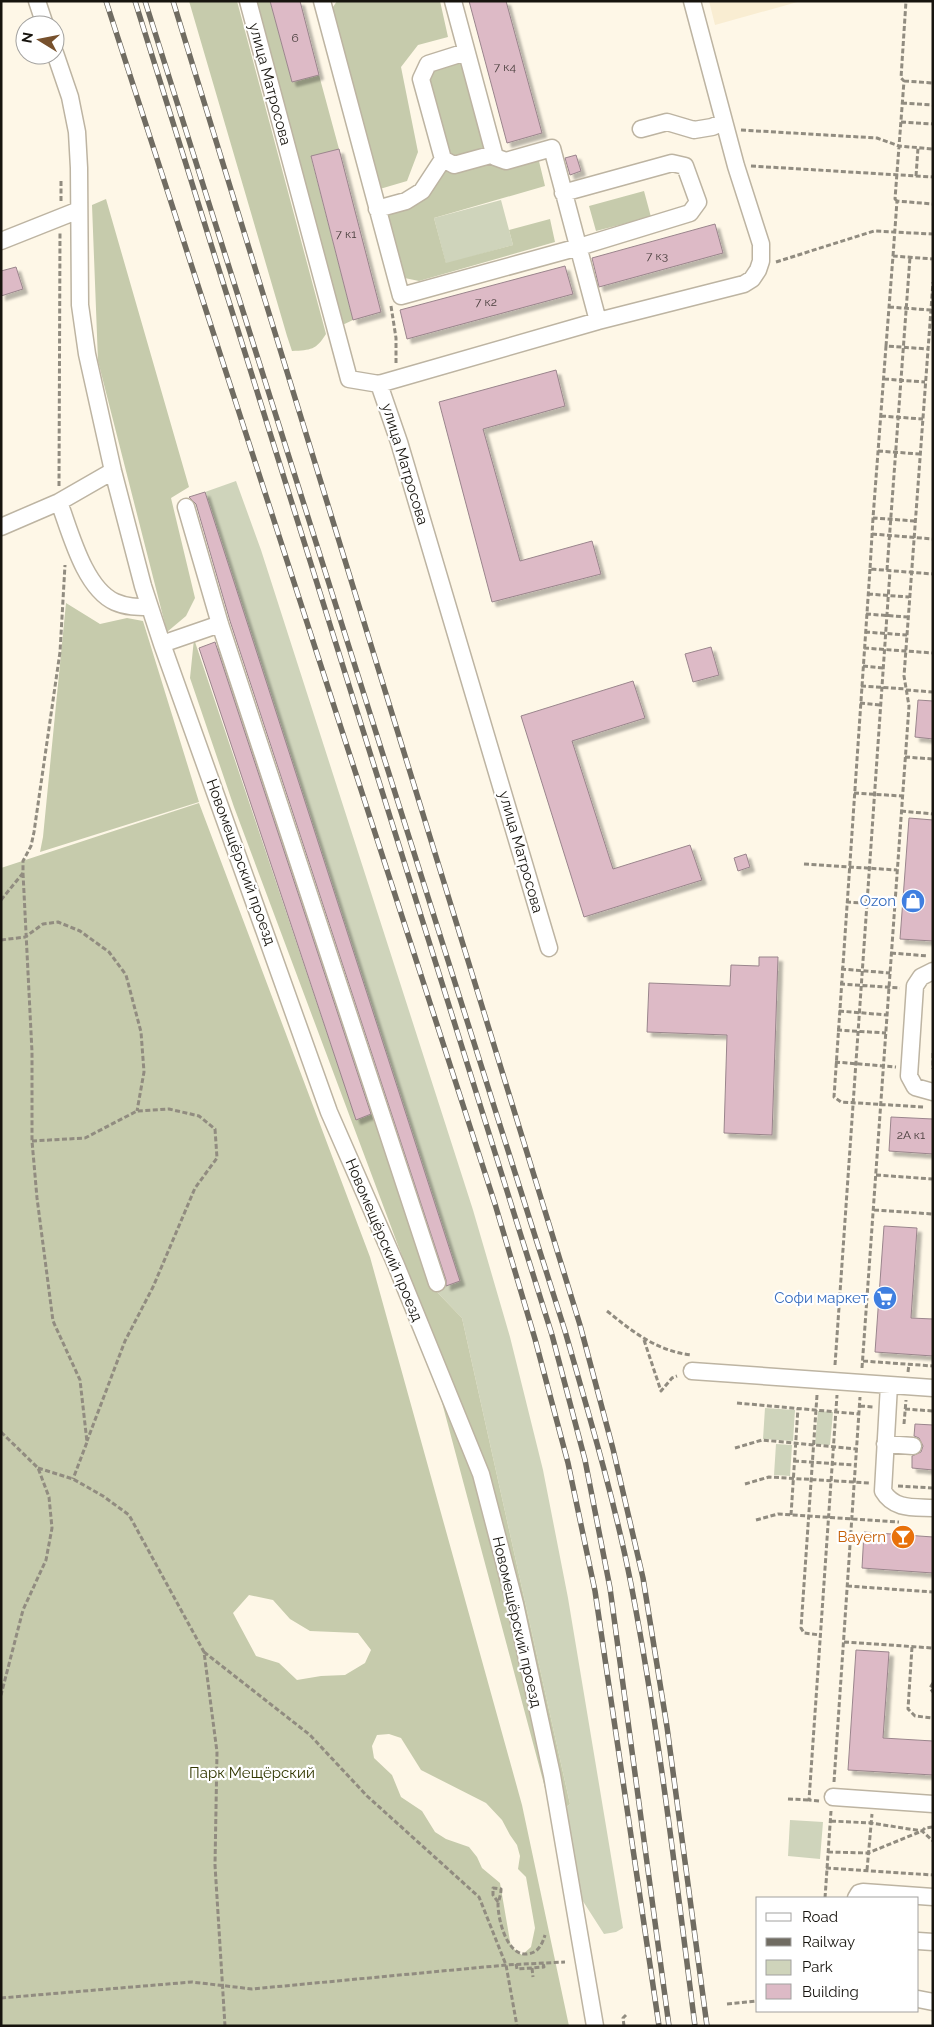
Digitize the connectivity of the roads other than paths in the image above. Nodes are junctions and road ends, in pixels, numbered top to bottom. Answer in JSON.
{"nodes":[{"id":1,"x":37,"y":1,"type":"edge"},
{"id":2,"x":248,"y":1,"type":"edge"},
{"id":3,"x":322,"y":1,"type":"edge"},
{"id":4,"x":453,"y":1,"type":"edge"},
{"id":5,"x":692,"y":1,"type":"edge"},
{"id":6,"x":42,"y":15,"type":"edge"},
{"id":7,"x":466,"y":52,"type":"junction"},
{"id":8,"x":59,"y":65,"type":"edge"},
{"id":9,"x":724,"y":122,"type":"junction"},
{"id":10,"x":641,"y":129,"type":"dead end"},
{"id":11,"x":494,"y":154,"type":"junction"},
{"id":12,"x":443,"y":159,"type":"junction"},
{"id":13,"x":563,"y":193,"type":"junction"},
{"id":14,"x":377,"y":209,"type":"junction"},
{"id":15,"x":80,"y":210,"type":"junction"},
{"id":16,"x":1,"y":241,"type":"edge"},
{"id":17,"x":579,"y":248,"type":"junction"},
{"id":18,"x":598,"y":321,"type":"junction"},
{"id":19,"x":379,"y":384,"type":"junction"},
{"id":20,"x":113,"y":471,"type":"junction"},
{"id":21,"x":59,"y":502,"type":"junction"},
{"id":22,"x":186,"y":507,"type":"dead end"},
{"id":23,"x":1,"y":527,"type":"edge"},
{"id":24,"x":150,"y":607,"type":"junction"},
{"id":25,"x":220,"y":624,"type":"junction"},
{"id":26,"x":162,"y":644,"type":"junction"},
{"id":27,"x":549,"y":948,"type":"dead end"},
{"id":28,"x":933,"y":971,"type":"edge"},
{"id":29,"x":933,"y":1092,"type":"edge"},
{"id":30,"x":437,"y":1283,"type":"dead end"},
{"id":31,"x":692,"y":1371,"type":"road end"},
{"id":32,"x":889,"y":1384,"type":"junction"},
{"id":33,"x":933,"y":1388,"type":"edge"},
{"id":34,"x":885,"y":1444,"type":"junction"},
{"id":35,"x":913,"y":1446,"type":"dead end"},
{"id":36,"x":933,"y":1508,"type":"edge"},
{"id":37,"x":832,"y":1799,"type":"road end"},
{"id":38,"x":933,"y":1804,"type":"edge"},
{"id":39,"x":857,"y":1897,"type":"edge"},
{"id":40,"x":933,"y":1897,"type":"edge"},
{"id":41,"x":919,"y":1941,"type":"edge"},
{"id":42,"x":933,"y":1942,"type":"edge"},
{"id":43,"x":919,"y":1999,"type":"edge"},
{"id":44,"x":933,"y":2002,"type":"edge"},
{"id":45,"x":595,"y":2026,"type":"edge"}],
"edges":[{"from":1,"to":6,"type":"street"},
{"from":2,"to":19,"type":"street","name":"улица Матросова"},
{"from":3,"to":14,"type":"street"},
{"from":4,"to":7,"type":"street"},
{"from":5,"to":9,"type":"street"},
{"from":7,"to":11,"type":"street"},
{"from":7,"to":12,"type":"street"},
{"from":8,"to":15,"type":"street","name":"Новомещёрский проезд"},
{"from":9,"to":10,"type":"street"},
{"from":9,"to":18,"type":"street"},
{"from":11,"to":12,"type":"street"},
{"from":11,"to":13,"type":"street"},
{"from":12,"to":14,"type":"street"},
{"from":13,"to":17,"type":"street"},
{"from":13,"to":17,"type":"street"},
{"from":14,"to":17,"type":"street"},
{"from":15,"to":16,"type":"street"},
{"from":15,"to":20,"type":"street","name":"Новомещёрский проезд"},
{"from":17,"to":18,"type":"street"},
{"from":18,"to":19,"type":"street"},
{"from":19,"to":27,"type":"street","name":"улица Матросова"},
{"from":20,"to":21,"type":"street"},
{"from":20,"to":24,"type":"street","name":"Новомещёрский проезд"},
{"from":21,"to":23,"type":"street"},
{"from":21,"to":24,"type":"street"},
{"from":22,"to":25,"type":"street"},
{"from":24,"to":26,"type":"street","name":"Новомещёрский проезд"},
{"from":25,"to":26,"type":"street"},
{"from":25,"to":30,"type":"street"},
{"from":26,"to":45,"type":"street","name":"Новомещёрский проезд"},
{"from":28,"to":29,"type":"street"},
{"from":31,"to":32,"type":"street"},
{"from":32,"to":33,"type":"street"},
{"from":32,"to":34,"type":"street"},
{"from":34,"to":35,"type":"street"},
{"from":34,"to":36,"type":"street"},
{"from":37,"to":38,"type":"street"},
{"from":39,"to":40,"type":"street"},
{"from":41,"to":42,"type":"street"},
{"from":43,"to":44,"type":"street"}]}
